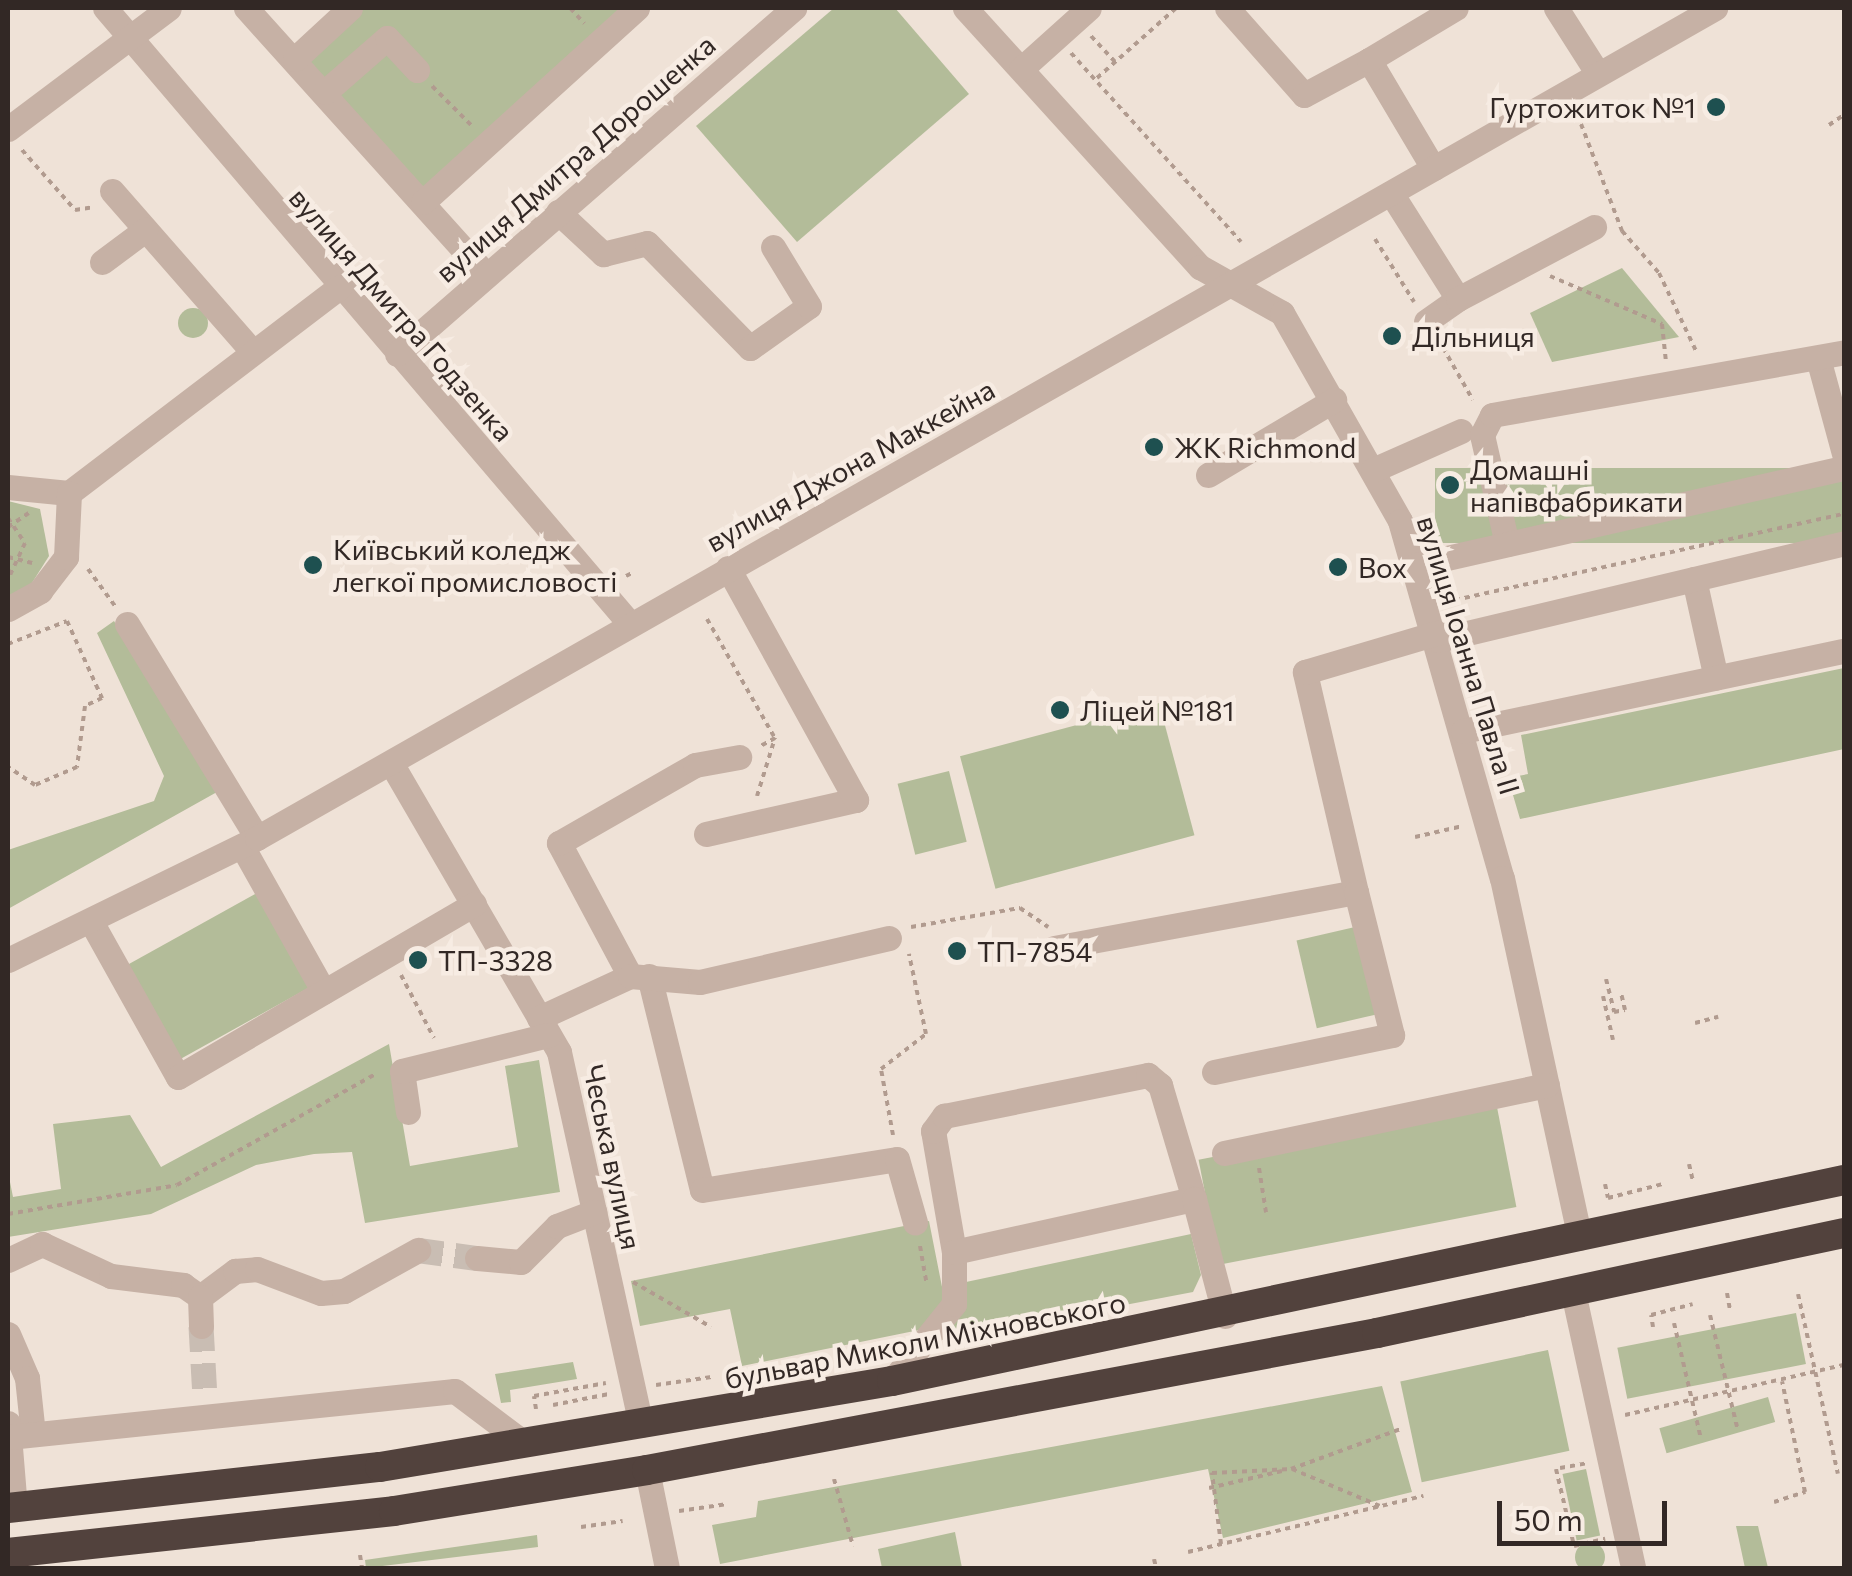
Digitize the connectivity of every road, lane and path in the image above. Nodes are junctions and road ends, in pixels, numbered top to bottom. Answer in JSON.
{"nodes":[{"id":1,"x":104,"y":8,"type":"edge"},
{"id":2,"x":169,"y":8,"type":"edge"},
{"id":3,"x":246,"y":8,"type":"edge"},
{"id":4,"x":350,"y":8,"type":"edge"},
{"id":5,"x":638,"y":8,"type":"edge"},
{"id":6,"x":794,"y":8,"type":"edge"},
{"id":7,"x":965,"y":8,"type":"edge"},
{"id":8,"x":1089,"y":8,"type":"edge"},
{"id":9,"x":1176,"y":8,"type":"edge"},
{"id":10,"x":1227,"y":8,"type":"edge"},
{"id":11,"x":1456,"y":8,"type":"edge"},
{"id":12,"x":1556,"y":8,"type":"edge"},
{"id":13,"x":1715,"y":8,"type":"edge"},
{"id":14,"x":1089,"y":34,"type":"dead end"},
{"id":15,"x":129,"y":44,"type":"junction"},
{"id":16,"x":1070,"y":52,"type":"dead end"},
{"id":17,"x":295,"y":60,"type":"junction"},
{"id":18,"x":1369,"y":60,"type":"junction"},
{"id":19,"x":1115,"y":62,"type":"junction"},
{"id":20,"x":1021,"y":69,"type":"junction"},
{"id":21,"x":417,"y":70,"type":"joint"},
{"id":22,"x":1598,"y":74,"type":"junction"},
{"id":23,"x":1096,"y":80,"type":"junction"},
{"id":24,"x":325,"y":92,"type":"junction"},
{"id":25,"x":1844,"y":115,"type":"edge"},
{"id":26,"x":11,"y":124,"type":"edge"},
{"id":27,"x":1581,"y":124,"type":"dead end"},
{"id":28,"x":1829,"y":124,"type":"dead end"},
{"id":29,"x":488,"y":143,"type":"junction"},
{"id":30,"x":1433,"y":168,"type":"junction"},
{"id":31,"x":112,"y":191,"type":"dead end"},
{"id":32,"x":1390,"y":193,"type":"junction"},
{"id":33,"x":423,"y":202,"type":"junction"},
{"id":34,"x":88,"y":212,"type":"dead end"},
{"id":35,"x":558,"y":212,"type":"junction"},
{"id":36,"x":1594,"y":228,"type":"dead end"},
{"id":37,"x":145,"y":230,"type":"junction"},
{"id":38,"x":1375,"y":239,"type":"dead end"},
{"id":39,"x":1242,"y":242,"type":"dead end"},
{"id":40,"x":773,"y":247,"type":"dead end"},
{"id":41,"x":102,"y":262,"type":"dead end"},
{"id":42,"x":1524,"y":264,"type":"junction"},
{"id":43,"x":486,"y":274,"type":"junction"},
{"id":44,"x":1236,"y":282,"type":"junction"},
{"id":45,"x":339,"y":286,"type":"junction"},
{"id":46,"x":1458,"y":299,"type":"junction"},
{"id":47,"x":1429,"y":326,"type":"junction"},
{"id":48,"x":252,"y":351,"type":"junction"},
{"id":49,"x":1844,"y":352,"type":"edge"},
{"id":50,"x":397,"y":354,"type":"junction"},
{"id":51,"x":1665,"y":358,"type":"dead end"},
{"id":52,"x":1818,"y":358,"type":"junction"},
{"id":53,"x":1698,"y":359,"type":"dead end"},
{"id":54,"x":1334,"y":400,"type":"junction"},
{"id":55,"x":1474,"y":401,"type":"dead end"},
{"id":56,"x":1461,"y":431,"type":"dead end"},
{"id":57,"x":1844,"y":454,"type":"edge"},
{"id":58,"x":1844,"y":468,"type":"edge"},
{"id":59,"x":1373,"y":470,"type":"junction"},
{"id":60,"x":1208,"y":475,"type":"dead end"},
{"id":61,"x":8,"y":487,"type":"edge"},
{"id":62,"x":69,"y":492,"type":"junction"},
{"id":63,"x":1844,"y":514,"type":"edge"},
{"id":64,"x":8,"y":518,"type":"edge"},
{"id":65,"x":1844,"y":543,"type":"edge"},
{"id":66,"x":1507,"y":544,"type":"junction"},
{"id":67,"x":1416,"y":564,"type":"junction"},
{"id":68,"x":86,"y":566,"type":"dead end"},
{"id":69,"x":728,"y":568,"type":"junction"},
{"id":70,"x":634,"y":572,"type":"dead end"},
{"id":71,"x":626,"y":576,"type":"dead end"},
{"id":72,"x":1694,"y":579,"type":"junction"},
{"id":73,"x":8,"y":580,"type":"edge"},
{"id":74,"x":1455,"y":600,"type":"dead end"},
{"id":75,"x":8,"y":609,"type":"edge"},
{"id":76,"x":707,"y":619,"type":"dead end"},
{"id":77,"x":127,"y":623,"type":"joint"},
{"id":78,"x":630,"y":624,"type":"junction"},
{"id":79,"x":1438,"y":636,"type":"junction"},
{"id":80,"x":8,"y":644,"type":"edge"},
{"id":81,"x":1844,"y":651,"type":"edge"},
{"id":82,"x":1716,"y":678,"type":"junction"},
{"id":83,"x":1462,"y":731,"type":"junction"},
{"id":84,"x":775,"y":738,"type":"junction"},
{"id":85,"x":739,"y":756,"type":"joint"},
{"id":86,"x":391,"y":763,"type":"junction"},
{"id":87,"x":8,"y":767,"type":"edge"},
{"id":88,"x":749,"y":824,"type":"junction"},
{"id":89,"x":1463,"y":826,"type":"dead end"},
{"id":90,"x":706,"y":834,"type":"dead end"},
{"id":91,"x":1415,"y":837,"type":"dead end"},
{"id":92,"x":250,"y":842,"type":"junction"},
{"id":93,"x":1356,"y":892,"type":"junction"},
{"id":94,"x":474,"y":904,"type":"junction"},
{"id":95,"x":93,"y":925,"type":"junction"},
{"id":96,"x":896,"y":935,"type":"junction"},
{"id":97,"x":1064,"y":946,"type":"joint"},
{"id":98,"x":390,"y":953,"type":"junction"},
{"id":99,"x":8,"y":960,"type":"edge"},
{"id":100,"x":640,"y":976,"type":"junction"},
{"id":101,"x":1606,"y":979,"type":"dead end"},
{"id":102,"x":324,"y":992,"type":"junction"},
{"id":103,"x":1621,"y":992,"type":"dead end"},
{"id":104,"x":1603,"y":996,"type":"dead end"},
{"id":105,"x":1718,"y":1016,"type":"dead end"},
{"id":106,"x":1695,"y":1023,"type":"dead end"},
{"id":107,"x":544,"y":1027,"type":"junction"},
{"id":108,"x":1613,"y":1040,"type":"dead end"},
{"id":109,"x":446,"y":1060,"type":"junction"},
{"id":110,"x":1214,"y":1072,"type":"dead end"},
{"id":111,"x":378,"y":1073,"type":"dead end"},
{"id":112,"x":1547,"y":1086,"type":"junction"},
{"id":113,"x":408,"y":1112,"type":"dead end"},
{"id":114,"x":1256,"y":1146,"type":"junction"},
{"id":115,"x":1224,"y":1152,"type":"dead end"},
{"id":116,"x":898,"y":1159,"type":"junction"},
{"id":117,"x":1689,"y":1164,"type":"dead end"},
{"id":118,"x":1844,"y":1180,"type":"edge"},
{"id":119,"x":1693,"y":1181,"type":"dead end"},
{"id":120,"x":1605,"y":1184,"type":"dead end"},
{"id":121,"x":1663,"y":1184,"type":"dead end"},
{"id":122,"x":1194,"y":1198,"type":"junction"},
{"id":123,"x":594,"y":1212,"type":"junction"},
{"id":124,"x":1266,"y":1212,"type":"dead end"},
{"id":125,"x":8,"y":1214,"type":"edge"},
{"id":126,"x":915,"y":1222,"type":"joint"},
{"id":127,"x":1844,"y":1233,"type":"edge"},
{"id":128,"x":1580,"y":1238,"type":"junction"},
{"id":129,"x":418,"y":1250,"type":"tunnel mouth"},
{"id":130,"x":954,"y":1252,"type":"junction"},
{"id":131,"x":476,"y":1258,"type":"tunnel mouth"},
{"id":132,"x":8,"y":1260,"type":"edge"},
{"id":133,"x":606,"y":1266,"type":"junction"},
{"id":134,"x":927,"y":1284,"type":"dead end"},
{"id":135,"x":1572,"y":1292,"type":"junction"},
{"id":136,"x":1727,"y":1293,"type":"dead end"},
{"id":137,"x":1798,"y":1294,"type":"dead end"},
{"id":138,"x":200,"y":1297,"type":"junction"},
{"id":139,"x":1693,"y":1304,"type":"dead end"},
{"id":140,"x":1730,"y":1310,"type":"dead end"},
{"id":141,"x":1710,"y":1315,"type":"dead end"},
{"id":142,"x":1225,"y":1316,"type":"junction"},
{"id":143,"x":1674,"y":1322,"type":"dead end"},
{"id":144,"x":201,"y":1326,"type":"tunnel mouth"},
{"id":145,"x":711,"y":1327,"type":"dead end"},
{"id":146,"x":1653,"y":1327,"type":"dead end"},
{"id":147,"x":8,"y":1334,"type":"edge"},
{"id":148,"x":1844,"y":1365,"type":"edge"},
{"id":149,"x":1815,"y":1371,"type":"junction"},
{"id":150,"x":711,"y":1376,"type":"dead end"},
{"id":151,"x":1781,"y":1379,"type":"junction"},
{"id":152,"x":892,"y":1381,"type":"junction"},
{"id":153,"x":640,"y":1382,"type":"junction"},
{"id":154,"x":1728,"y":1391,"type":"junction"},
{"id":155,"x":608,"y":1394,"type":"dead end"},
{"id":156,"x":1691,"y":1399,"type":"junction"},
{"id":157,"x":553,"y":1405,"type":"dead end"},
{"id":158,"x":536,"y":1409,"type":"dead end"},
{"id":159,"x":1622,"y":1415,"type":"dead end"},
{"id":160,"x":641,"y":1424,"type":"junction"},
{"id":161,"x":1401,"y":1429,"type":"dead end"},
{"id":162,"x":16,"y":1430,"type":"edge"},
{"id":163,"x":1738,"y":1431,"type":"dead end"},
{"id":164,"x":1701,"y":1439,"type":"dead end"},
{"id":165,"x":524,"y":1443,"type":"junction"},
{"id":166,"x":1588,"y":1463,"type":"dead end"},
{"id":167,"x":1292,"y":1469,"type":"junction"},
{"id":168,"x":647,"y":1470,"type":"junction"},
{"id":169,"x":1838,"y":1474,"type":"dead end"},
{"id":170,"x":834,"y":1479,"type":"dead end"},
{"id":171,"x":1209,"y":1488,"type":"junction"},
{"id":172,"x":1423,"y":1496,"type":"dead end"},
{"id":173,"x":1774,"y":1502,"type":"dead end"},
{"id":174,"x":728,"y":1504,"type":"dead end"},
{"id":175,"x":1380,"y":1506,"type":"junction"},
{"id":176,"x":11,"y":1508,"type":"edge"},
{"id":177,"x":671,"y":1512,"type":"dead end"},
{"id":178,"x":623,"y":1521,"type":"dead end"},
{"id":179,"x":580,"y":1527,"type":"dead end"},
{"id":180,"x":1605,"y":1539,"type":"dead end"},
{"id":181,"x":1221,"y":1544,"type":"junction"},
{"id":182,"x":853,"y":1546,"type":"dead end"},
{"id":183,"x":1188,"y":1552,"type":"dead end"},
{"id":184,"x":8,"y":1553,"type":"edge"},
{"id":185,"x":360,"y":1556,"type":"dead end"},
{"id":186,"x":1154,"y":1559,"type":"dead end"},
{"id":187,"x":362,"y":1568,"type":"edge"},
{"id":188,"x":667,"y":1568,"type":"edge"},
{"id":189,"x":1156,"y":1568,"type":"edge"},
{"id":190,"x":1633,"y":1568,"type":"edge"}],
"edges":[{"from":1,"to":15,"type":"street","name":"вулиця Дмитра Годзенка"},
{"from":2,"to":15,"type":"street"},
{"from":3,"to":17,"type":"street"},
{"from":4,"to":17,"type":"street"},
{"from":5,"to":29,"type":"street"},
{"from":6,"to":35,"type":"street","name":"вулиця Дмитра Дорошенка"},
{"from":7,"to":20,"type":"street","name":"вулиця Іоанна Павла II"},
{"from":8,"to":20,"type":"street"},
{"from":9,"to":19,"type":"path"},
{"from":10,"to":18,"type":"street"},
{"from":11,"to":18,"type":"street"},
{"from":12,"to":22,"type":"street"},
{"from":13,"to":22,"type":"street","name":"вулиця Джона Маккейна"},
{"from":14,"to":19,"type":"path"},
{"from":15,"to":26,"type":"street"},
{"from":15,"to":45,"type":"street","name":"вулиця Дмитра Годзенка"},
{"from":16,"to":23,"type":"path"},
{"from":17,"to":24,"type":"street"},
{"from":18,"to":30,"type":"street"},
{"from":19,"to":23,"type":"path"},
{"from":20,"to":44,"type":"street","name":"вулиця Іоанна Павла II"},
{"from":21,"to":24,"type":"street"},
{"from":21,"to":29,"type":"path"},
{"from":22,"to":30,"type":"street","name":"вулиця Джона Маккейна"},
{"from":23,"to":39,"type":"path"},
{"from":24,"to":33,"type":"street"},
{"from":25,"to":28,"type":"path"},
{"from":26,"to":34,"type":"path"},
{"from":27,"to":53,"type":"path"},
{"from":29,"to":33,"type":"street"},
{"from":30,"to":32,"type":"street","name":"вулиця Джона Маккейна"},
{"from":31,"to":37,"type":"street"},
{"from":32,"to":44,"type":"street","name":"вулиця Джона Маккейна"},
{"from":32,"to":46,"type":"street"},
{"from":33,"to":43,"type":"street"},
{"from":35,"to":40,"type":"street"},
{"from":35,"to":43,"type":"street","name":"вулиця Дмитра Дорошенка"},
{"from":36,"to":42,"type":"street"},
{"from":37,"to":41,"type":"street"},
{"from":37,"to":48,"type":"street"},
{"from":38,"to":47,"type":"path"},
{"from":42,"to":46,"type":"street"},
{"from":42,"to":51,"type":"path"},
{"from":43,"to":50,"type":"street","name":"вулиця Дмитра Дорошенка"},
{"from":44,"to":54,"type":"street","name":"вулиця Іоанна Павла II"},
{"from":44,"to":69,"type":"street","name":"вулиця Джона Маккейна"},
{"from":45,"to":48,"type":"street"},
{"from":45,"to":50,"type":"street","name":"вулиця Дмитра Годзенка"},
{"from":46,"to":47,"type":"street"},
{"from":47,"to":55,"type":"path"},
{"from":48,"to":62,"type":"street"},
{"from":49,"to":52,"type":"street"},
{"from":50,"to":78,"type":"street","name":"вулиця Дмитра Годзенка"},
{"from":52,"to":57,"type":"street"},
{"from":52,"to":66,"type":"street"},
{"from":54,"to":59,"type":"street","name":"вулиця Іоанна Павла II"},
{"from":54,"to":60,"type":"street"},
{"from":56,"to":59,"type":"street"},
{"from":58,"to":66,"type":"street"},
{"from":59,"to":67,"type":"street","name":"вулиця Іоанна Павла II"},
{"from":61,"to":62,"type":"street"},
{"from":62,"to":75,"type":"street"},
{"from":63,"to":74,"type":"path"},
{"from":64,"to":73,"type":"path"},
{"from":65,"to":72,"type":"street"},
{"from":66,"to":67,"type":"street"},
{"from":67,"to":79,"type":"street","name":"вулиця Іоанна Павла II"},
{"from":68,"to":77,"type":"path"},
{"from":69,"to":78,"type":"street","name":"вулиця Джона Маккейна"},
{"from":69,"to":88,"type":"street"},
{"from":70,"to":71,"type":"path"},
{"from":72,"to":79,"type":"street"},
{"from":72,"to":82,"type":"street"},
{"from":76,"to":84,"type":"path"},
{"from":77,"to":92,"type":"street"},
{"from":78,"to":86,"type":"street","name":"вулиця Джона Маккейна"},
{"from":79,"to":83,"type":"street","name":"вулиця Іоанна Павла II"},
{"from":79,"to":93,"type":"street"},
{"from":80,"to":87,"type":"path"},
{"from":81,"to":82,"type":"street"},
{"from":82,"to":83,"type":"street"},
{"from":83,"to":112,"type":"street","name":"вулиця Іоанна Павла II"},
{"from":84,"to":85,"type":"path"},
{"from":84,"to":88,"type":"path"},
{"from":85,"to":100,"type":"street"},
{"from":86,"to":92,"type":"street","name":"вулиця Джона Маккейна"},
{"from":86,"to":94,"type":"street","name":"Чеська вулиця"},
{"from":88,"to":90,"type":"street"},
{"from":89,"to":91,"type":"path"},
{"from":92,"to":95,"type":"street","name":"вулиця Джона Маккейна"},
{"from":92,"to":102,"type":"street"},
{"from":93,"to":97,"type":"street"},
{"from":93,"to":110,"type":"street"},
{"from":94,"to":98,"type":"street"},
{"from":94,"to":107,"type":"street","name":"Чеська вулиця"},
{"from":95,"to":99,"type":"street","name":"вулиця Джона Маккейна"},
{"from":95,"to":102,"type":"street"},
{"from":96,"to":97,"type":"path"},
{"from":96,"to":100,"type":"street"},
{"from":96,"to":116,"type":"path"},
{"from":98,"to":102,"type":"street"},
{"from":98,"to":109,"type":"path"},
{"from":100,"to":107,"type":"street"},
{"from":100,"to":116,"type":"street"},
{"from":101,"to":103,"type":"path"},
{"from":104,"to":108,"type":"path"},
{"from":105,"to":106,"type":"path"},
{"from":107,"to":109,"type":"street"},
{"from":107,"to":123,"type":"street","name":"Чеська вулиця"},
{"from":109,"to":113,"type":"street"},
{"from":111,"to":125,"type":"path"},
{"from":112,"to":114,"type":"street"},
{"from":112,"to":128,"type":"street","name":"вулиця Іоанна Павла II"},
{"from":114,"to":115,"type":"street"},
{"from":114,"to":124,"type":"path"},
{"from":116,"to":126,"type":"street"},
{"from":117,"to":119,"type":"path"},
{"from":118,"to":128,"type":"highway","name":"бульвар Миколи Міхновського"},
{"from":120,"to":121,"type":"path"},
{"from":122,"to":130,"type":"street"},
{"from":122,"to":130,"type":"street"},
{"from":122,"to":142,"type":"street"},
{"from":123,"to":131,"type":"street"},
{"from":123,"to":133,"type":"street","name":"Чеська вулиця"},
{"from":126,"to":134,"type":"path"},
{"from":127,"to":135,"type":"highway"},
{"from":128,"to":142,"type":"highway","name":"бульвар Миколи Міхновського"},
{"from":129,"to":138,"type":"street"},
{"from":130,"to":152,"type":"street"},
{"from":132,"to":138,"type":"street"},
{"from":133,"to":145,"type":"path"},
{"from":133,"to":153,"type":"street","name":"Чеська вулиця"},
{"from":135,"to":168,"type":"highway"},
{"from":135,"to":190,"type":"street"},
{"from":136,"to":140,"type":"path"},
{"from":137,"to":149,"type":"path"},
{"from":138,"to":144,"type":"street"},
{"from":139,"to":146,"type":"path"},
{"from":141,"to":154,"type":"path"},
{"from":142,"to":152,"type":"highway","name":"бульвар Миколи Міхновського"},
{"from":143,"to":156,"type":"path"},
{"from":147,"to":162,"type":"street"},
{"from":148,"to":149,"type":"path"},
{"from":149,"to":151,"type":"path"},
{"from":149,"to":169,"type":"path"},
{"from":150,"to":153,"type":"path"},
{"from":151,"to":154,"type":"path"},
{"from":151,"to":173,"type":"path"},
{"from":152,"to":160,"type":"highway","name":"бульвар Миколи Міхновського"},
{"from":153,"to":158,"type":"path"},
{"from":153,"to":160,"type":"street","name":"Чеська вулиця"},
{"from":154,"to":156,"type":"path"},
{"from":154,"to":163,"type":"path"},
{"from":155,"to":157,"type":"path"},
{"from":156,"to":159,"type":"path"},
{"from":156,"to":164,"type":"path"},
{"from":160,"to":165,"type":"highway","name":"бульвар Миколи Міхновського"},
{"from":161,"to":167,"type":"path"},
{"from":162,"to":165,"type":"street"},
{"from":162,"to":176,"type":"street"},
{"from":165,"to":176,"type":"highway","name":"бульвар Миколи Міхновського"},
{"from":166,"to":180,"type":"path"},
{"from":167,"to":171,"type":"path"},
{"from":167,"to":171,"type":"path"},
{"from":167,"to":175,"type":"path"},
{"from":168,"to":184,"type":"highway"},
{"from":168,"to":188,"type":"street"},
{"from":170,"to":182,"type":"path"},
{"from":171,"to":181,"type":"path"},
{"from":172,"to":175,"type":"path"},
{"from":174,"to":177,"type":"path"},
{"from":175,"to":181,"type":"path"},
{"from":178,"to":179,"type":"path"},
{"from":181,"to":183,"type":"path"},
{"from":185,"to":187,"type":"path"},
{"from":186,"to":189,"type":"path"}]}
